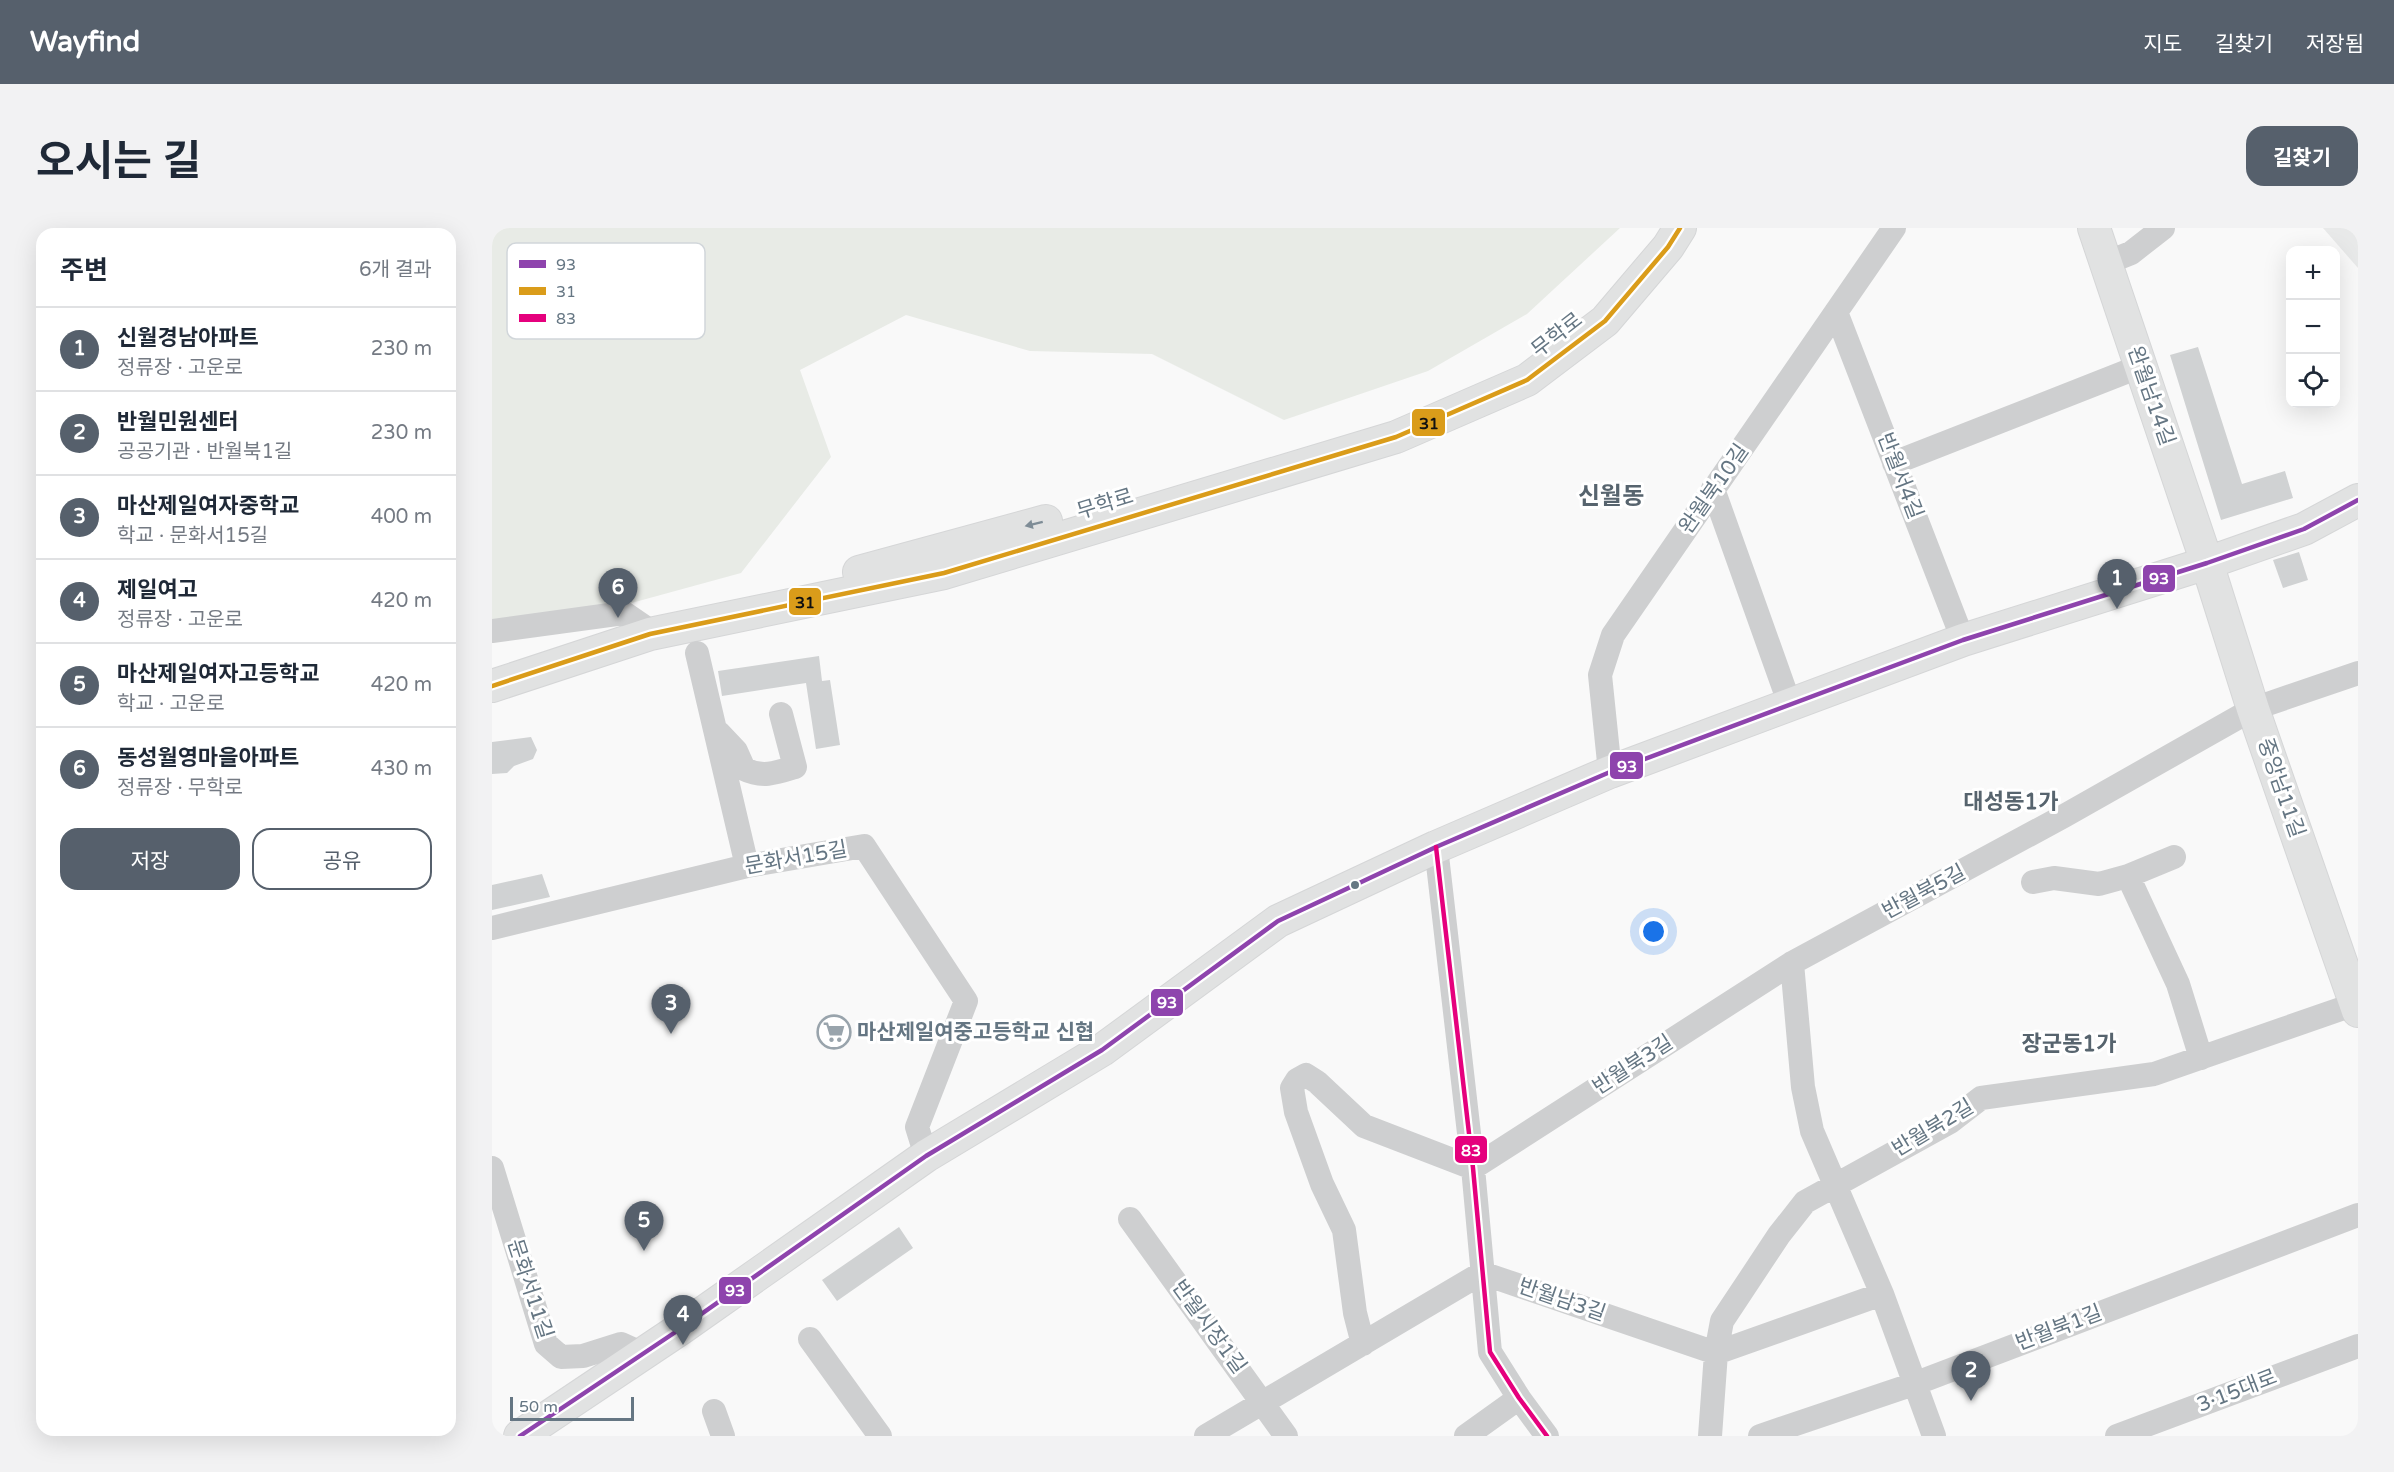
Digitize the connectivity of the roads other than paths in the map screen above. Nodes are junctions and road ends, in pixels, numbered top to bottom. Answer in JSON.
{"nodes":[{"id":1,"x":1659,"y":228,"type":"edge"},
{"id":2,"x":1680,"y":228,"type":"edge"},
{"id":3,"x":1894,"y":228,"type":"edge"},
{"id":4,"x":2094,"y":228,"type":"edge"},
{"id":5,"x":2163,"y":228,"type":"edge"},
{"id":6,"x":2106,"y":262,"type":"junction"},
{"id":7,"x":1836,"y":312,"type":"junction"},
{"id":8,"x":2141,"y":366,"type":"junction"},
{"id":9,"x":1894,"y":463,"type":"junction"},
{"id":10,"x":1713,"y":489,"type":"junction"},
{"id":11,"x":2358,"y":500,"type":"edge"},
{"id":12,"x":2207,"y":563,"type":"junction"},
{"id":13,"x":643,"y":626,"type":"junction"},
{"id":14,"x":492,"y":631,"type":"edge"},
{"id":15,"x":1963,"y":640,"type":"junction"},
{"id":16,"x":697,"y":653,"type":"dead end"},
{"id":17,"x":492,"y":668,"type":"edge"},
{"id":18,"x":2358,"y":673,"type":"edge"},
{"id":19,"x":492,"y":686,"type":"edge"},
{"id":20,"x":1790,"y":705,"type":"junction"},
{"id":21,"x":2253,"y":709,"type":"junction"},
{"id":22,"x":781,"y":714,"type":"dead end"},
{"id":23,"x":715,"y":729,"type":"junction"},
{"id":24,"x":1610,"y":772,"type":"junction"},
{"id":25,"x":1436,"y":847,"type":"junction"},
{"id":26,"x":2174,"y":857,"type":"dead end"},
{"id":27,"x":747,"y":866,"type":"junction"},
{"id":28,"x":2128,"y":876,"type":"junction"},
{"id":29,"x":2033,"y":882,"type":"dead end"},
{"id":30,"x":492,"y":928,"type":"edge"},
{"id":31,"x":1792,"y":963,"type":"junction"},
{"id":32,"x":2357,"y":1006,"type":"edge"},
{"id":33,"x":2201,"y":1058,"type":"junction"},
{"id":34,"x":926,"y":1156,"type":"junction"},
{"id":35,"x":1473,"y":1168,"type":"junction"},
{"id":36,"x":492,"y":1172,"type":"edge"},
{"id":37,"x":1836,"y":1184,"type":"junction"},
{"id":38,"x":2358,"y":1215,"type":"edge"},
{"id":39,"x":1130,"y":1220,"type":"dead end"},
{"id":40,"x":1482,"y":1273,"type":"junction"},
{"id":41,"x":1882,"y":1294,"type":"junction"},
{"id":42,"x":810,"y":1339,"type":"dead end"},
{"id":43,"x":1363,"y":1344,"type":"junction"},
{"id":44,"x":2358,"y":1346,"type":"edge"},
{"id":45,"x":1716,"y":1353,"type":"junction"},
{"id":46,"x":643,"y":1354,"type":"junction"},
{"id":47,"x":1914,"y":1384,"type":"junction"},
{"id":48,"x":1519,"y":1398,"type":"junction"},
{"id":49,"x":1263,"y":1403,"type":"junction"},
{"id":50,"x":714,"y":1412,"type":"dead end"},
{"id":51,"x":520,"y":1436,"type":"edge"},
{"id":52,"x":723,"y":1436,"type":"edge"},
{"id":53,"x":880,"y":1436,"type":"edge"},
{"id":54,"x":1206,"y":1436,"type":"edge"},
{"id":55,"x":1286,"y":1436,"type":"edge"},
{"id":56,"x":1466,"y":1436,"type":"edge"},
{"id":57,"x":1547,"y":1436,"type":"edge"},
{"id":58,"x":1710,"y":1436,"type":"edge"},
{"id":59,"x":1760,"y":1436,"type":"edge"},
{"id":60,"x":1934,"y":1436,"type":"edge"},
{"id":61,"x":2117,"y":1436,"type":"edge"}],
"edges":[{"from":1,"to":13,"type":"main road","name":"무학로","one_way":true},
{"from":2,"to":19,"type":"main road","name":"무학로"},
{"from":3,"to":7,"type":"street","name":"완월북10길"},
{"from":4,"to":6,"type":"main road","name":"완월남14길"},
{"from":5,"to":6,"type":"street"},
{"from":6,"to":8,"type":"main road","name":"완월남14길"},
{"from":7,"to":9,"type":"street","name":"반월서4길"},
{"from":7,"to":10,"type":"street","name":"완월북10길"},
{"from":8,"to":9,"type":"street"},
{"from":8,"to":12,"type":"main road","name":"완월남14길"},
{"from":9,"to":15,"type":"street","name":"반월서4길"},
{"from":10,"to":20,"type":"street"},
{"from":10,"to":24,"type":"street","name":"완월북10길"},
{"from":11,"to":12,"type":"main road"},
{"from":12,"to":15,"type":"main road"},
{"from":12,"to":21,"type":"main road","name":"중앙남11길"},
{"from":13,"to":14,"type":"street"},
{"from":13,"to":17,"type":"main road","name":"무학로"},
{"from":15,"to":20,"type":"main road"},
{"from":16,"to":23,"type":"street"},
{"from":18,"to":21,"type":"street","name":"반월북5길"},
{"from":20,"to":24,"type":"main road"},
{"from":21,"to":31,"type":"street","name":"반월북5길"},
{"from":21,"to":32,"type":"main road","name":"중앙남11길"},
{"from":22,"to":23,"type":"street"},
{"from":23,"to":27,"type":"street"},
{"from":24,"to":25,"type":"main road"},
{"from":25,"to":34,"type":"main road"},
{"from":25,"to":35,"type":"street"},
{"from":26,"to":28,"type":"street"},
{"from":27,"to":30,"type":"street","name":"문화서15길"},
{"from":27,"to":34,"type":"street","name":"문화서15길"},
{"from":28,"to":29,"type":"street"},
{"from":28,"to":33,"type":"street"},
{"from":31,"to":35,"type":"street","name":"반월북3길"},
{"from":31,"to":37,"type":"street"},
{"from":32,"to":33,"type":"street","name":"반월북2길"},
{"from":33,"to":37,"type":"street","name":"반월북2길"},
{"from":34,"to":46,"type":"main road"},
{"from":35,"to":40,"type":"street"},
{"from":35,"to":43,"type":"street"},
{"from":36,"to":46,"type":"street","name":"문화서11길"},
{"from":37,"to":41,"type":"street"},
{"from":37,"to":45,"type":"street","name":"반월북2길"},
{"from":38,"to":47,"type":"street","name":"반월북1길"},
{"from":39,"to":49,"type":"street","name":"반월시장1길"},
{"from":40,"to":43,"type":"street"},
{"from":40,"to":45,"type":"street","name":"반월남3길"},
{"from":40,"to":48,"type":"street"},
{"from":41,"to":45,"type":"street"},
{"from":41,"to":47,"type":"street"},
{"from":42,"to":53,"type":"street"},
{"from":43,"to":49,"type":"street"},
{"from":44,"to":61,"type":"street","name":"3·15대로"},
{"from":45,"to":58,"type":"street","name":"반월북2길"},
{"from":46,"to":51,"type":"main road"},
{"from":47,"to":59,"type":"street","name":"반월북1길"},
{"from":47,"to":60,"type":"street"},
{"from":48,"to":56,"type":"street"},
{"from":48,"to":57,"type":"street"},
{"from":49,"to":54,"type":"street"},
{"from":49,"to":55,"type":"street","name":"반월시장1길"},
{"from":50,"to":52,"type":"street"}]}
